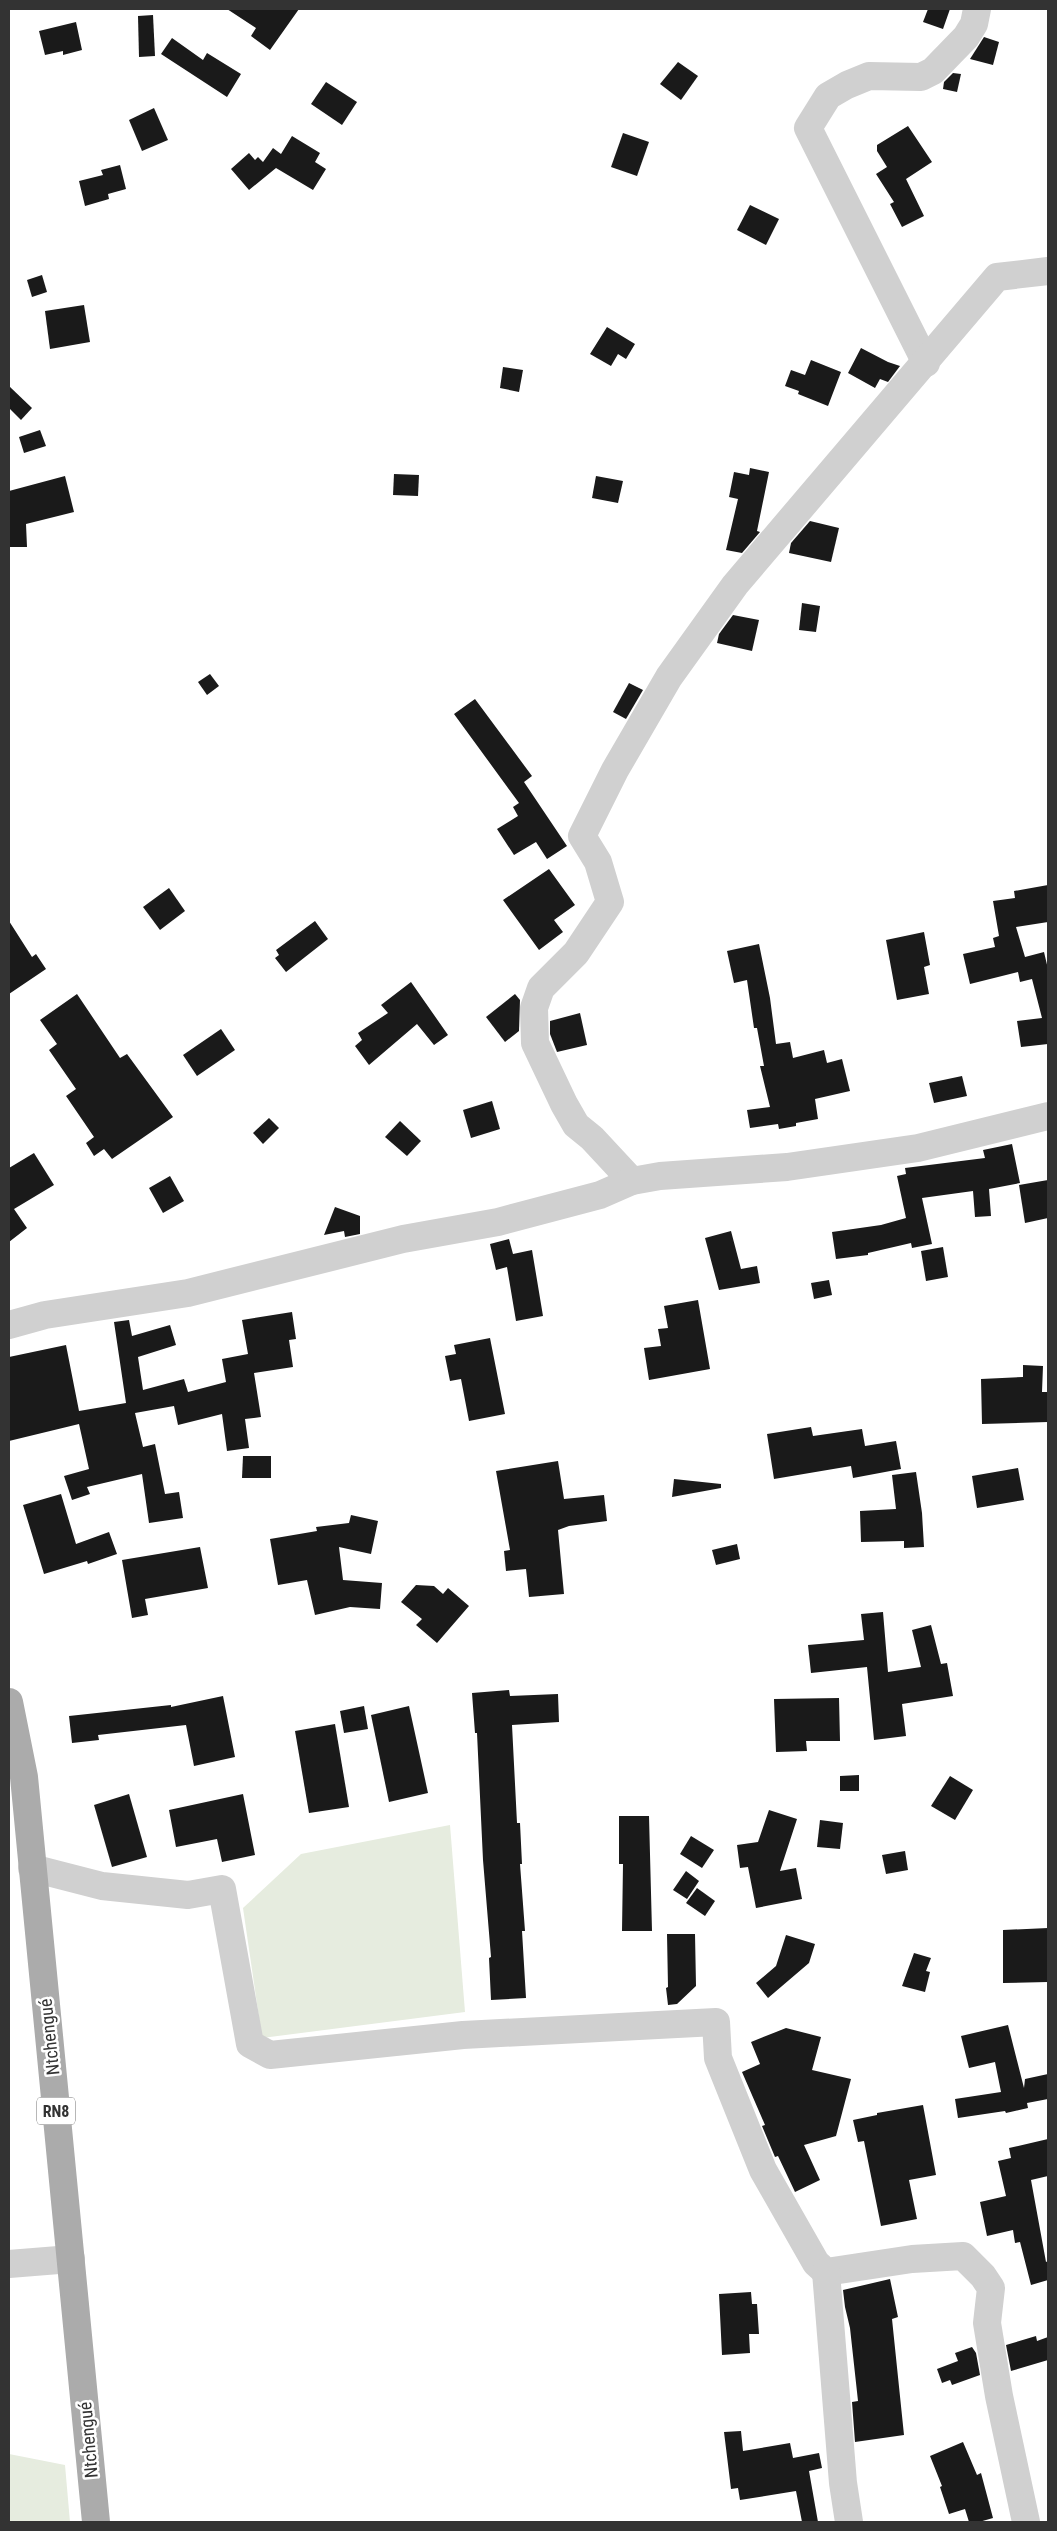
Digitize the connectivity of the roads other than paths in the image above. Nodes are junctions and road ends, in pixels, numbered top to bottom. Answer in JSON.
{"nodes":[{"id":1,"x":977,"y":9,"type":"edge"},
{"id":2,"x":1048,"y":271,"type":"edge"},
{"id":3,"x":926,"y":363,"type":"junction"},
{"id":4,"x":1048,"y":1116,"type":"edge"},
{"id":5,"x":632,"y":1181,"type":"junction"},
{"id":6,"x":9,"y":1325,"type":"edge"},
{"id":7,"x":9,"y":1702,"type":"edge"},
{"id":8,"x":32,"y":1868,"type":"junction"},
{"id":9,"x":71,"y":2259,"type":"junction"},
{"id":10,"x":9,"y":2264,"type":"edge"},
{"id":11,"x":826,"y":2272,"type":"junction"},
{"id":12,"x":96,"y":2522,"type":"edge"},
{"id":13,"x":849,"y":2522,"type":"edge"},
{"id":14,"x":1026,"y":2522,"type":"edge"}],
"edges":[{"from":1,"to":3,"type":"street"},
{"from":2,"to":3,"type":"street"},
{"from":3,"to":5,"type":"street"},
{"from":4,"to":5,"type":"street"},
{"from":5,"to":6,"type":"street"},
{"from":7,"to":8,"type":"main road","name":"Ntchengué","number":"RN8"},
{"from":8,"to":9,"type":"main road","name":"Ntchengué","number":"RN8"},
{"from":8,"to":11,"type":"street"},
{"from":9,"to":10,"type":"street"},
{"from":9,"to":12,"type":"main road","name":"Ntchengué","number":"RN8"},
{"from":11,"to":13,"type":"street"},
{"from":11,"to":14,"type":"street"}]}
